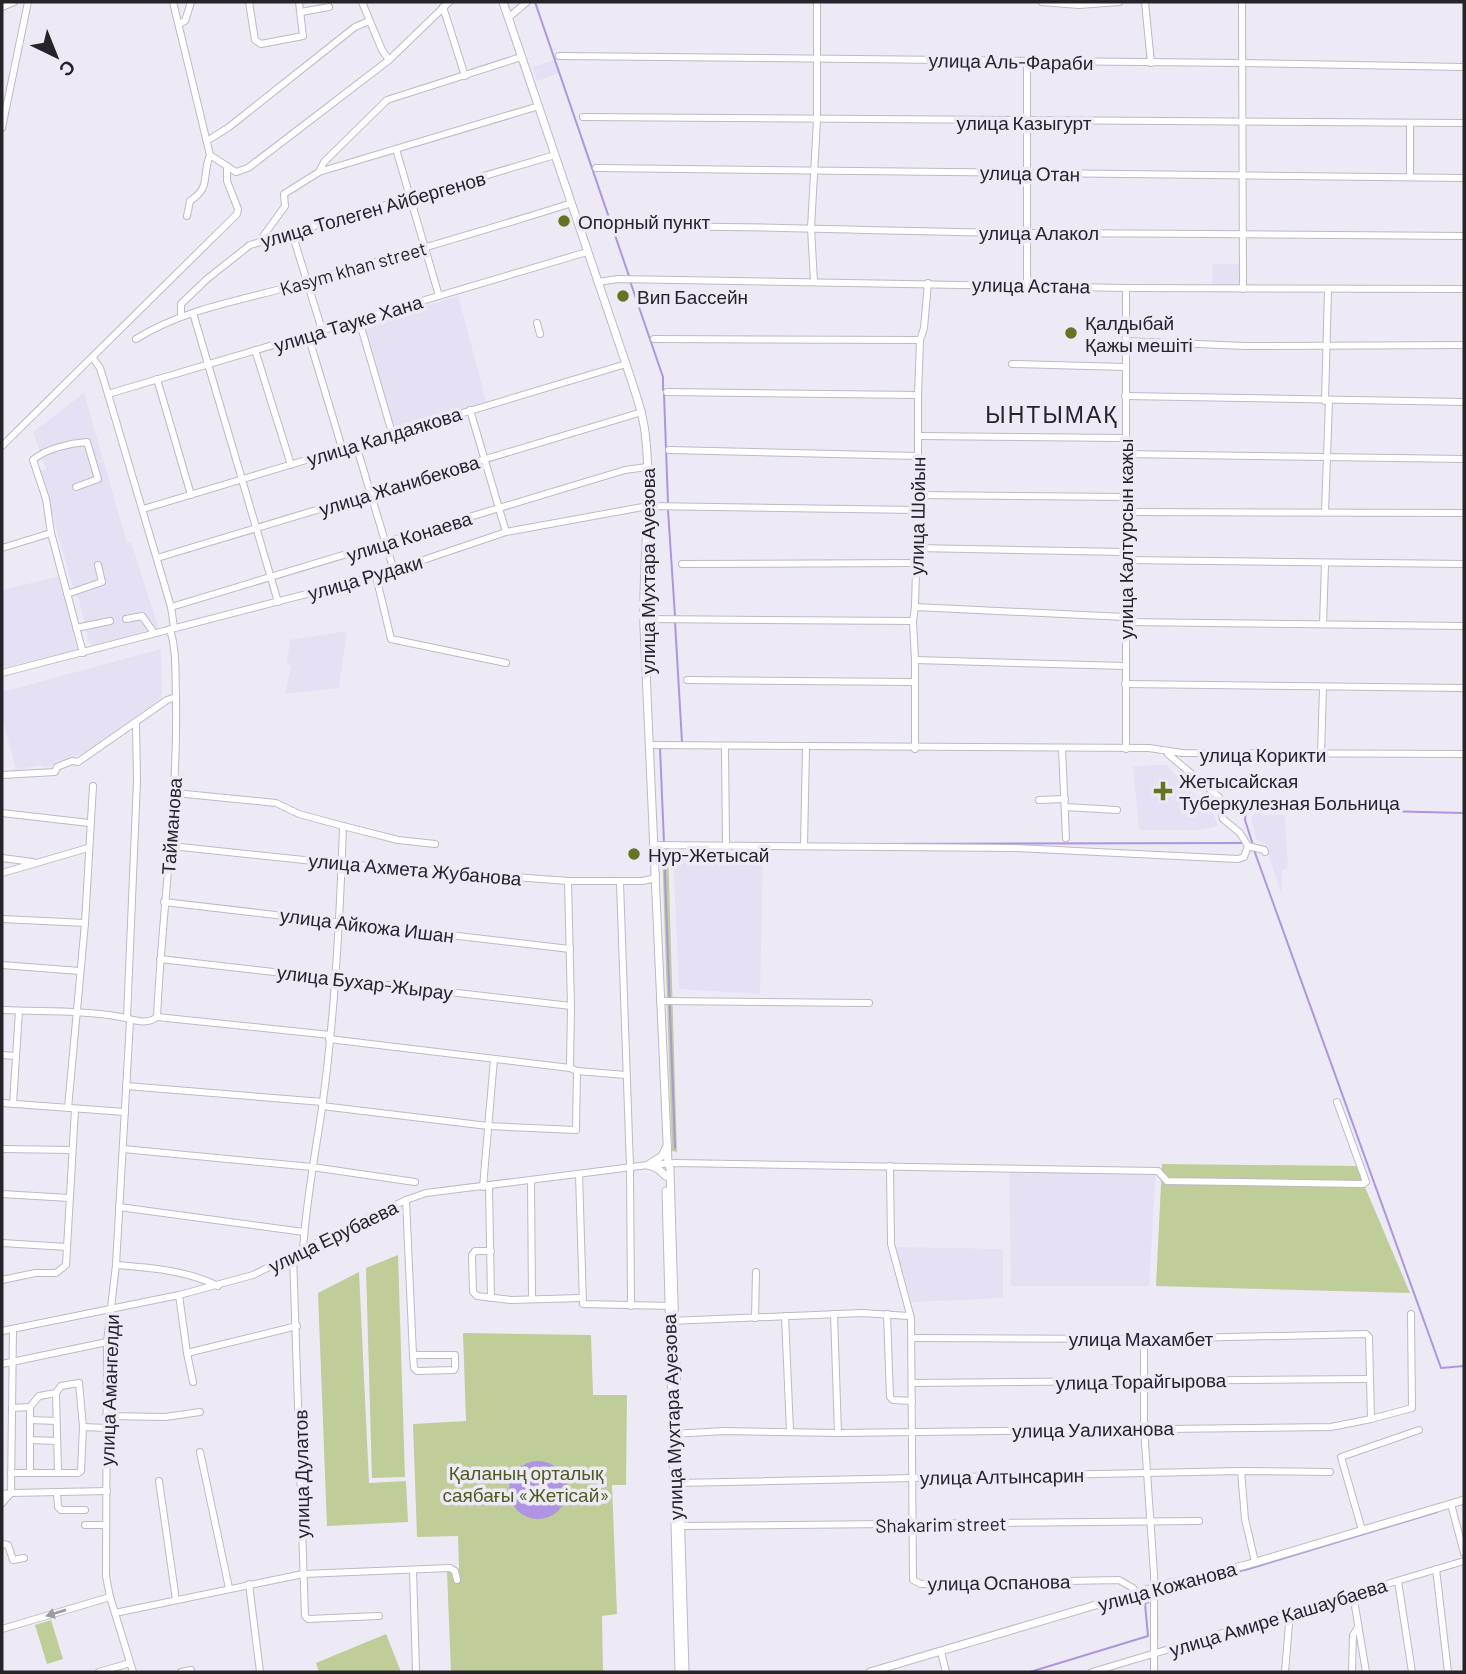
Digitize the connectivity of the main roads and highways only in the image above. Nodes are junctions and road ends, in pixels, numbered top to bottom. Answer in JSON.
{"nodes":[{"id":1,"x":503,"y":2,"type":"edge"},
{"id":2,"x":667,"y":1146,"type":"junction"},
{"id":3,"x":668,"y":1163,"type":"junction"},
{"id":4,"x":666,"y":1176,"type":"junction"},
{"id":5,"x":672,"y":1306,"type":"junction"},
{"id":6,"x":677,"y":1483,"type":"junction"},
{"id":7,"x":1464,"y":1500,"type":"edge"},
{"id":8,"x":680,"y":1672,"type":"edge"},
{"id":9,"x":685,"y":1672,"type":"edge"},
{"id":10,"x":870,"y":1672,"type":"edge"}],
"edges":[{"from":1,"to":2,"type":"main road","name":"улица Мухтара Ауезова"},
{"from":2,"to":3,"type":"main road","name":"улица Мухтара Ауезова"},
{"from":2,"to":4,"type":"main road"},
{"from":3,"to":4,"type":"main road","name":"улица Мухтара Ауезова"},
{"from":3,"to":5,"type":"main road","name":"улица Мухтара Ауезова"},
{"from":4,"to":5,"type":"main road","name":"улица Мухтара Ауезова"},
{"from":5,"to":6,"type":"main road","name":"улица Мухтара Ауезова"},
{"from":6,"to":8,"type":"main road","name":"улица Мухтара Ауезова"},
{"from":6,"to":9,"type":"main road","name":"улица Мухтара Ауезова"},
{"from":7,"to":10,"type":"main road","name":"улица Кожанова"}]}
